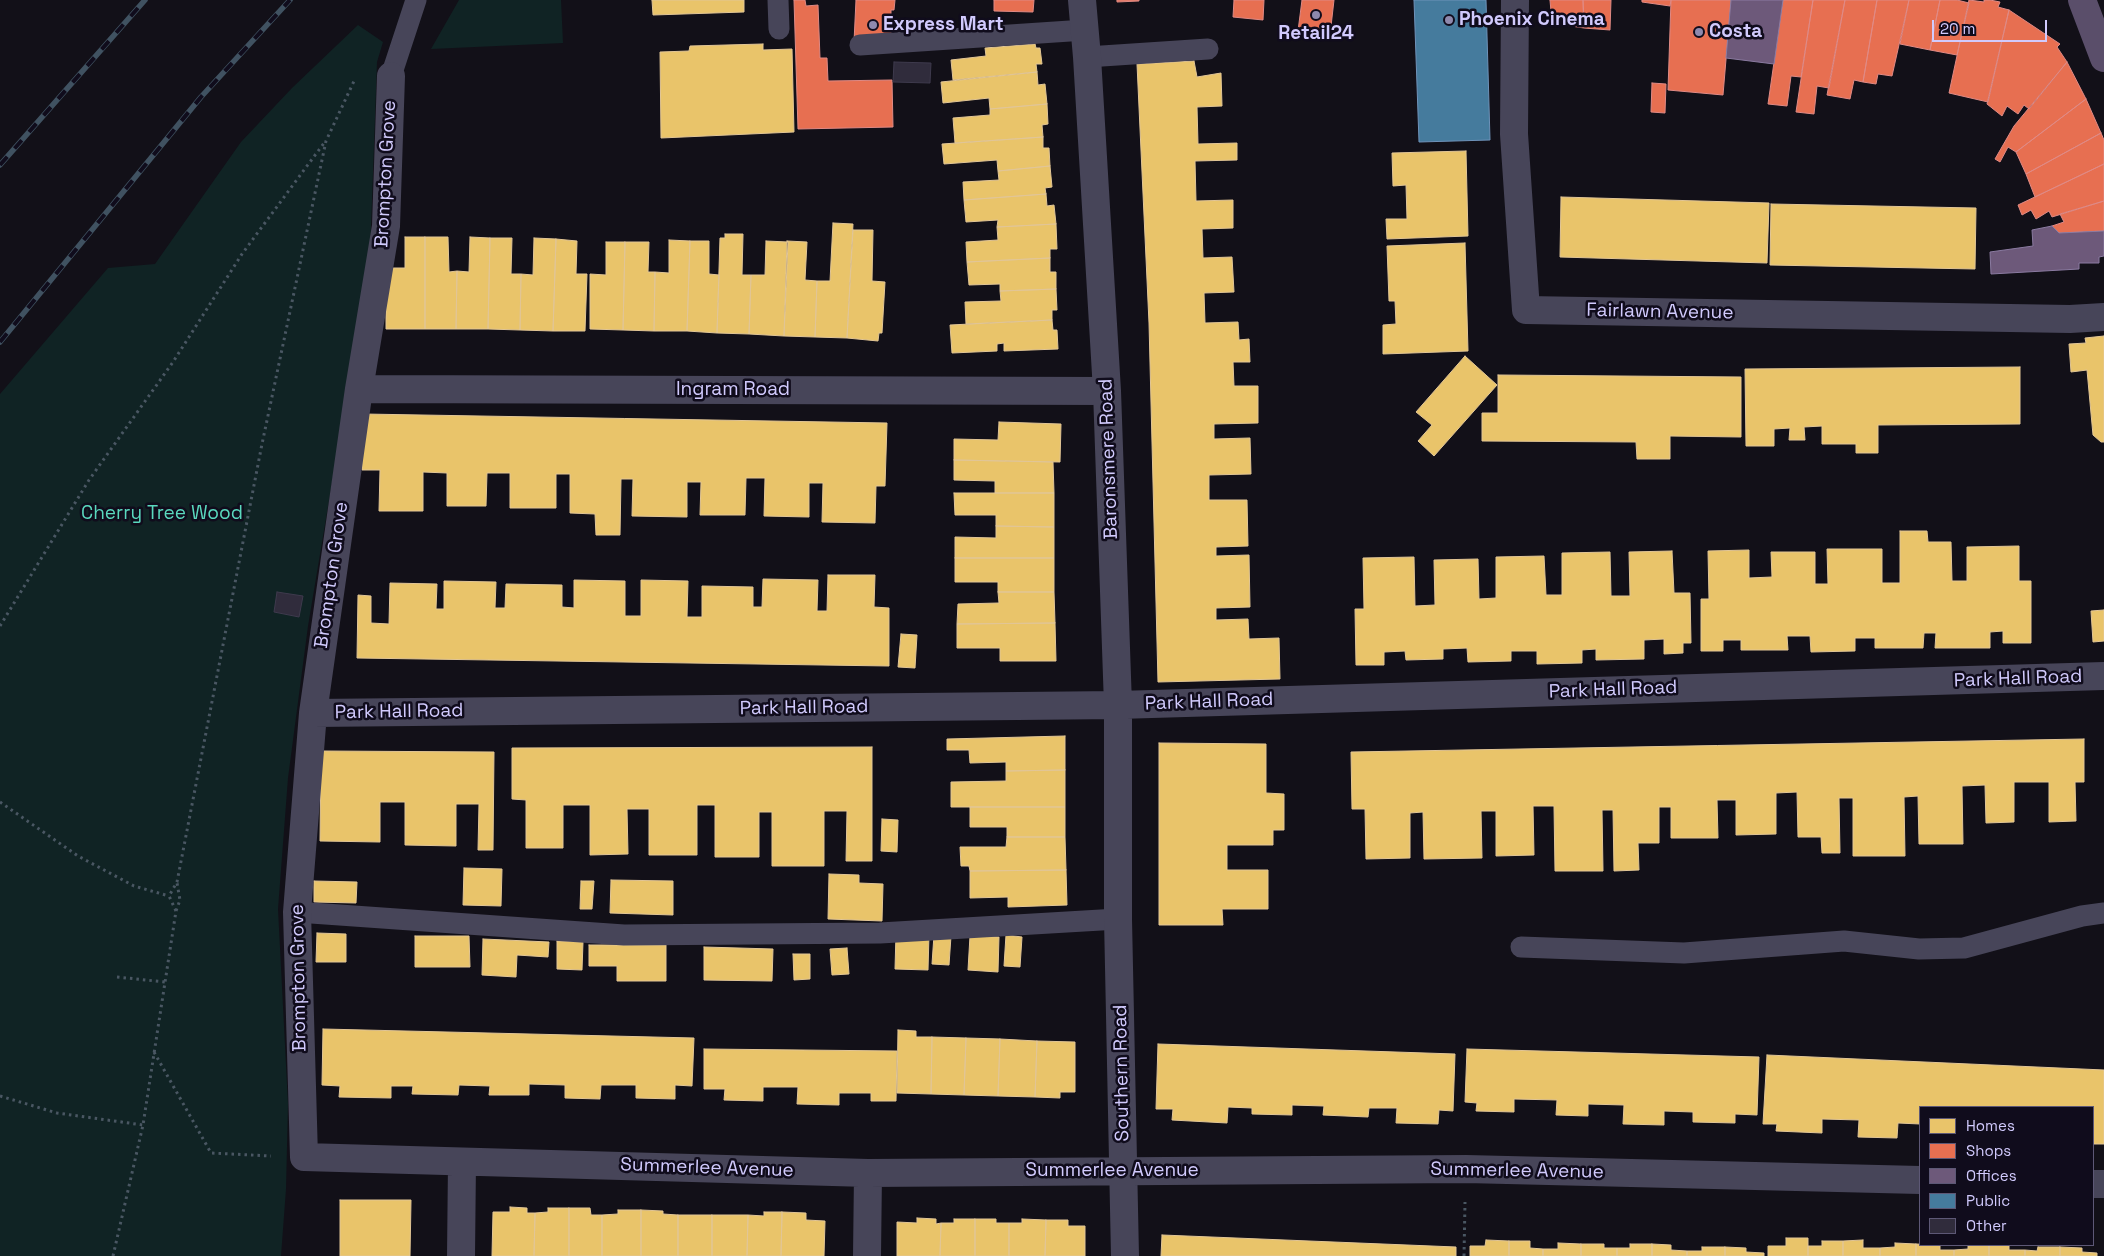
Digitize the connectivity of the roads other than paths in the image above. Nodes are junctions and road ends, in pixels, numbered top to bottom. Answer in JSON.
{"nodes":[{"id":1,"x":416,"y":0,"type":"edge"},
{"id":2,"x":778,"y":0,"type":"edge"},
{"id":3,"x":1082,"y":0,"type":"edge"},
{"id":4,"x":1515,"y":0,"type":"edge"},
{"id":5,"x":2082,"y":0,"type":"edge"},
{"id":6,"x":779,"y":29,"type":"dead end"},
{"id":7,"x":1086,"y":44,"type":"junction"},
{"id":8,"x":860,"y":45,"type":"dead end"},
{"id":9,"x":1208,"y":49,"type":"dead end"},
{"id":10,"x":2104,"y":58,"type":"edge"},
{"id":11,"x":391,"y":76,"type":"joint"},
{"id":12,"x":2104,"y":317,"type":"edge"},
{"id":13,"x":359,"y":390,"type":"junction"},
{"id":14,"x":1106,"y":391,"type":"junction"},
{"id":15,"x":2104,"y":676,"type":"edge"},
{"id":16,"x":1118,"y":705,"type":"junction"},
{"id":17,"x":313,"y":713,"type":"junction"},
{"id":18,"x":297,"y":912,"type":"junction"},
{"id":19,"x":2104,"y":913,"type":"edge"},
{"id":20,"x":1118,"y":919,"type":"junction"},
{"id":21,"x":1521,"y":947,"type":"dead end"},
{"id":22,"x":304,"y":1157,"type":"joint"},
{"id":23,"x":462,"y":1162,"type":"junction"},
{"id":24,"x":1124,"y":1170,"type":"junction"},
{"id":25,"x":868,"y":1172,"type":"junction"},
{"id":26,"x":1919,"y":1180,"type":"edge"},
{"id":27,"x":461,"y":1256,"type":"edge"},
{"id":28,"x":867,"y":1256,"type":"edge"},
{"id":29,"x":1126,"y":1256,"type":"edge"}],
"edges":[{"from":1,"to":11,"type":"lane","name":"Brompton Grove"},
{"from":2,"to":6,"type":"lane"},
{"from":3,"to":7,"type":"street","name":"Baronsmere Road"},
{"from":4,"to":12,"type":"street","name":"Fairlawn Avenue"},
{"from":5,"to":10,"type":"main road"},
{"from":7,"to":8,"type":"lane"},
{"from":7,"to":9,"type":"lane"},
{"from":7,"to":14,"type":"street","name":"Baronsmere Road"},
{"from":11,"to":13,"type":"street","name":"Brompton Grove"},
{"from":13,"to":14,"type":"street","name":"Ingram Road"},
{"from":13,"to":17,"type":"street","name":"Brompton Grove"},
{"from":14,"to":16,"type":"street","name":"Baronsmere Road"},
{"from":15,"to":16,"type":"street","name":"Park Hall Road"},
{"from":16,"to":17,"type":"street","name":"Park Hall Road"},
{"from":16,"to":20,"type":"street","name":"Baronsmere Road"},
{"from":17,"to":18,"type":"street","name":"Brompton Grove"},
{"from":18,"to":20,"type":"lane"},
{"from":18,"to":22,"type":"street","name":"Brompton Grove"},
{"from":19,"to":21,"type":"lane"},
{"from":20,"to":24,"type":"street","name":"Southern Road"},
{"from":22,"to":23,"type":"street","name":"Summerlee Avenue"},
{"from":23,"to":25,"type":"street","name":"Summerlee Avenue"},
{"from":23,"to":27,"type":"street"},
{"from":24,"to":25,"type":"street","name":"Summerlee Avenue"},
{"from":24,"to":26,"type":"street","name":"Summerlee Avenue"},
{"from":24,"to":29,"type":"street","name":"Southern Road"},
{"from":25,"to":28,"type":"street"}]}
